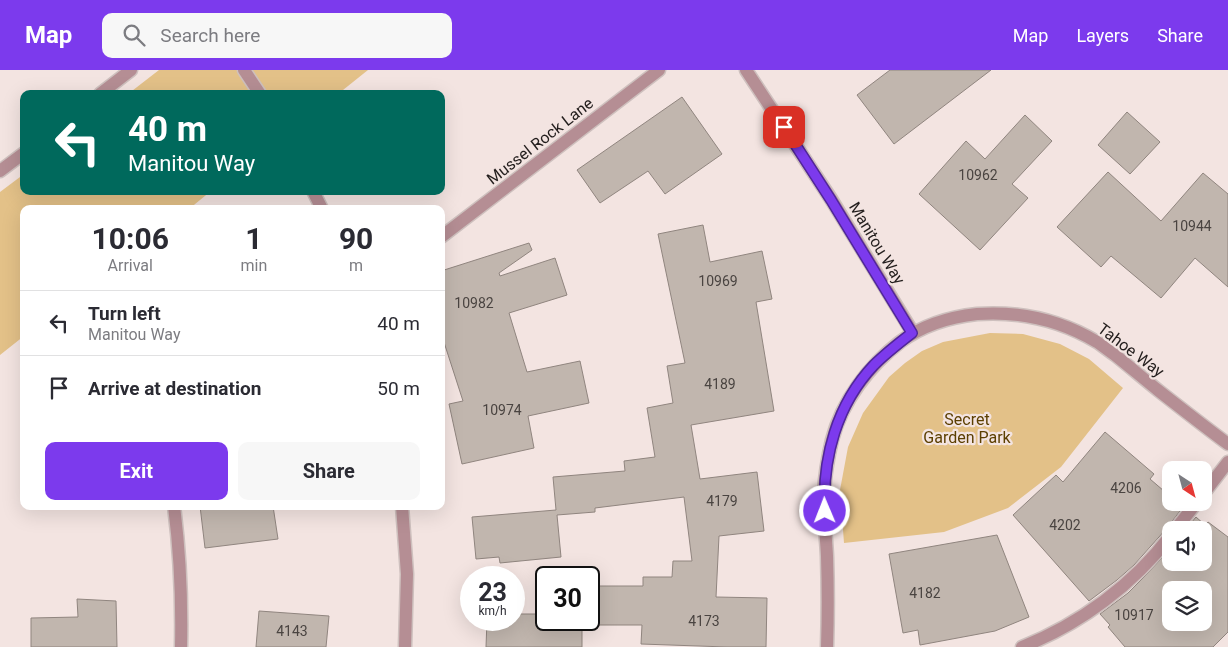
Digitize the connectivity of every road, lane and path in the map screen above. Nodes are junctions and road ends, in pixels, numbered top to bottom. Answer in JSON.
{"nodes":[{"id":1,"x":131,"y":70,"type":"edge"},
{"id":2,"x":244,"y":70,"type":"edge"},
{"id":3,"x":659,"y":70,"type":"edge"},
{"id":4,"x":746,"y":70,"type":"edge"},
{"id":5,"x":105,"y":90,"type":"edge"},
{"id":6,"x":257,"y":90,"type":"edge"},
{"id":7,"x":20,"y":155,"type":"edge"},
{"id":8,"x":0,"y":171,"type":"edge"},
{"id":9,"x":445,"y":234,"type":"edge"},
{"id":10,"x":912,"y":333,"type":"junction"},
{"id":11,"x":1228,"y":444,"type":"edge"},
{"id":12,"x":1228,"y":462,"type":"edge"},
{"id":13,"x":1212,"y":483,"type":"edge"},
{"id":14,"x":175,"y":510,"type":"edge"},
{"id":15,"x":402,"y":510,"type":"edge"},
{"id":16,"x":1162,"y":545,"type":"edge"},
{"id":17,"x":181,"y":647,"type":"edge"},
{"id":18,"x":404,"y":647,"type":"edge"},
{"id":19,"x":827,"y":647,"type":"edge"},
{"id":20,"x":1022,"y":647,"type":"edge"}],
"edges":[{"from":1,"to":5,"type":"street"},
{"from":2,"to":6,"type":"street"},
{"from":3,"to":9,"type":"street","name":"Mussel Rock Lane"},
{"from":4,"to":10,"type":"street","name":"Manitou Way"},
{"from":7,"to":8,"type":"street"},
{"from":10,"to":11,"type":"street","name":"Tahoe Way"},
{"from":10,"to":19,"type":"street","name":"Tahoe Way"},
{"from":12,"to":13,"type":"street"},
{"from":14,"to":17,"type":"street"},
{"from":15,"to":18,"type":"street"},
{"from":16,"to":20,"type":"street"}]}
